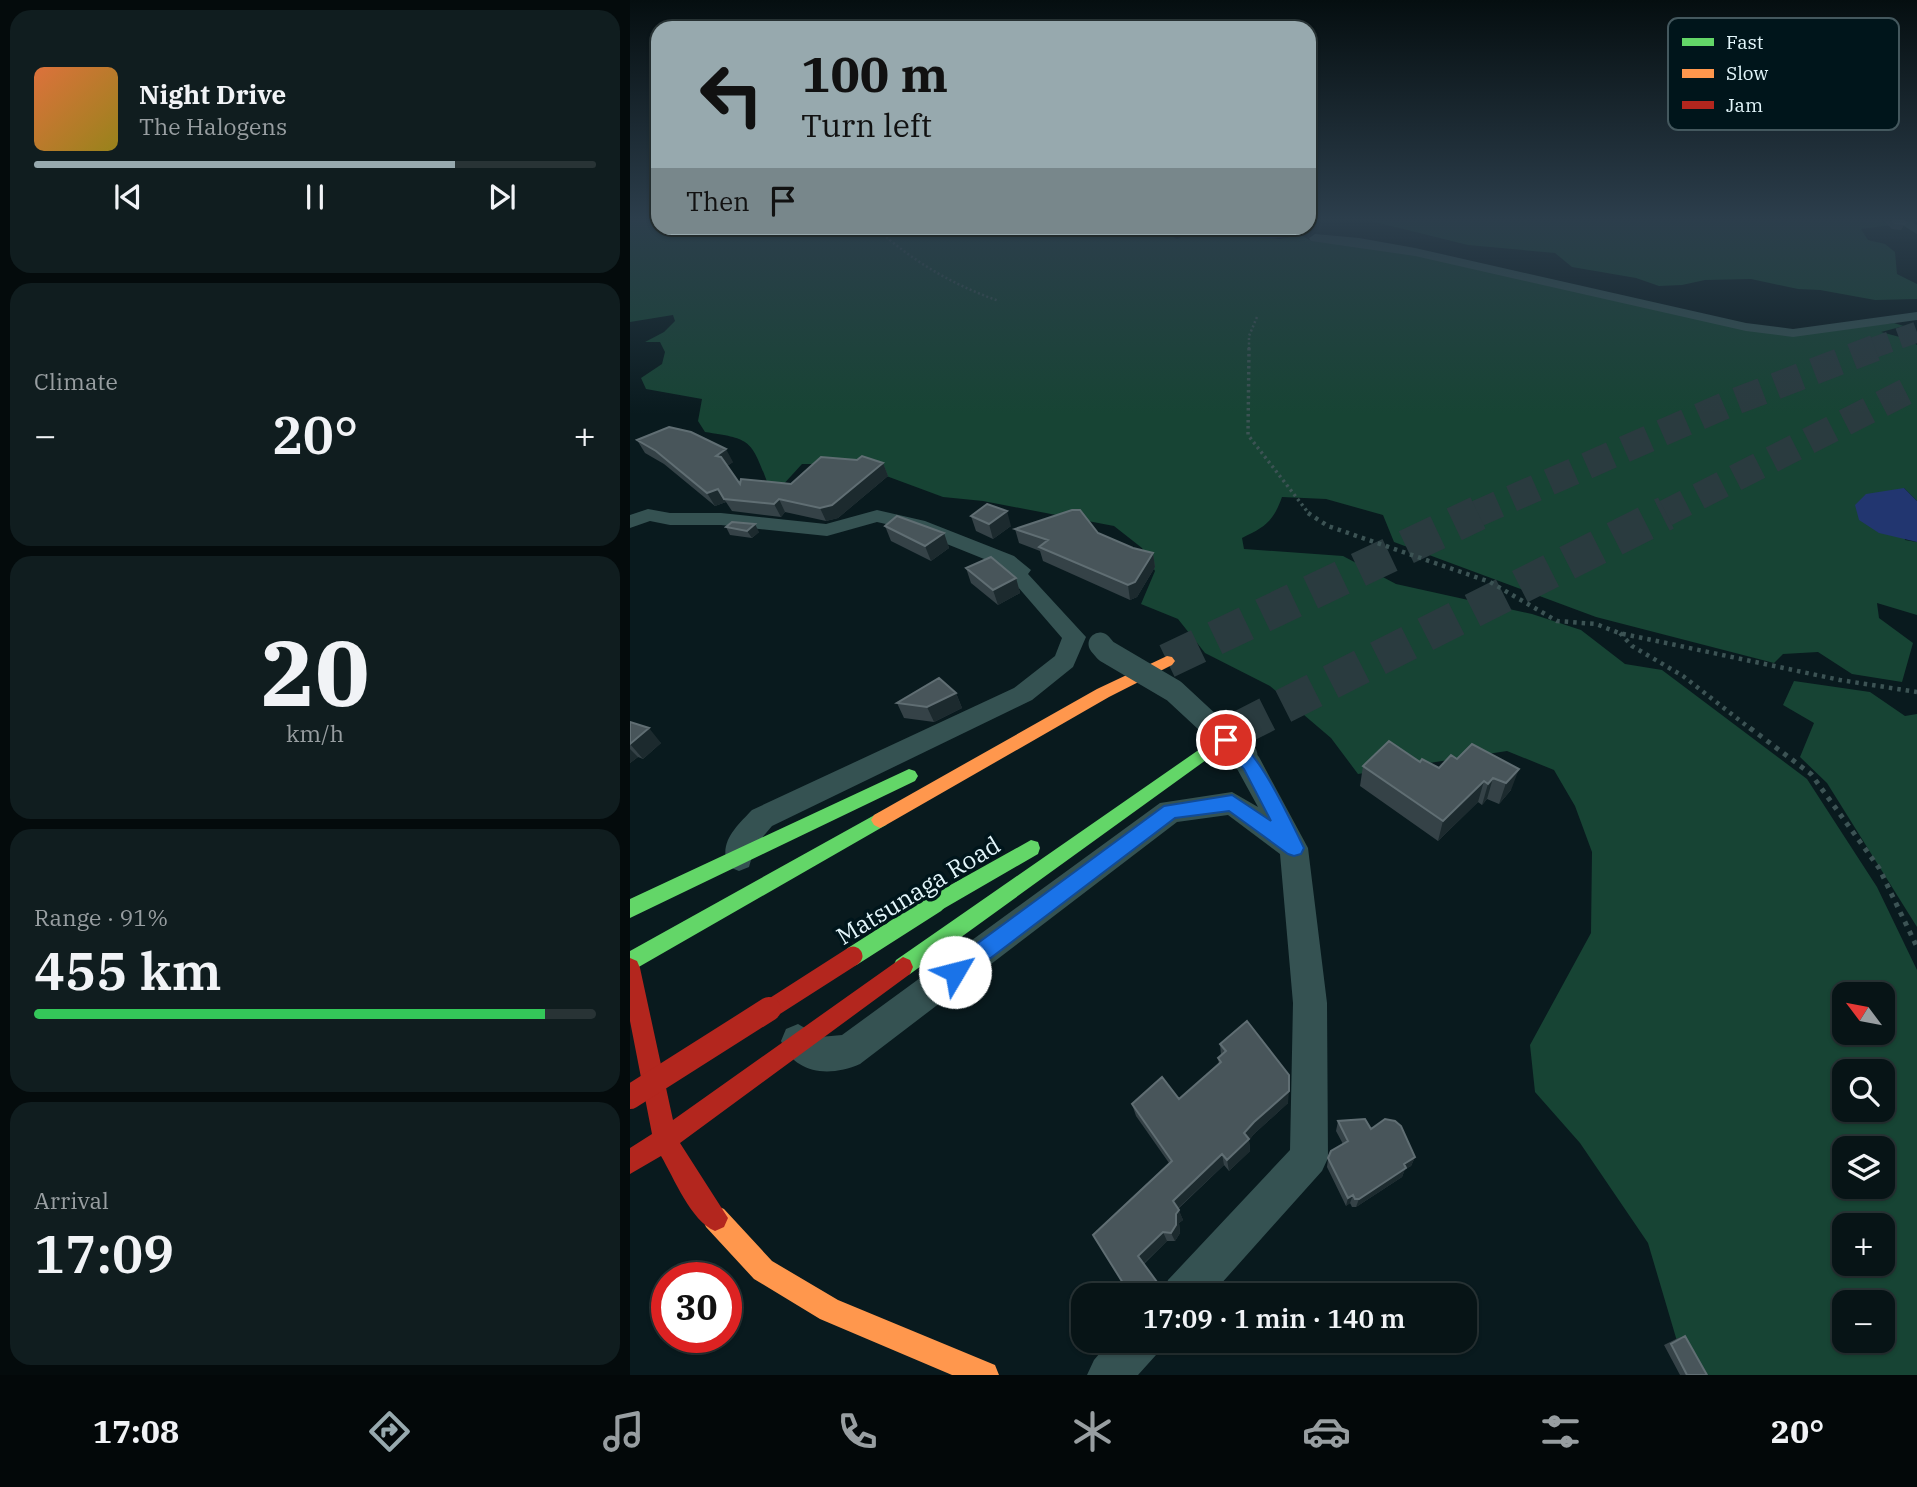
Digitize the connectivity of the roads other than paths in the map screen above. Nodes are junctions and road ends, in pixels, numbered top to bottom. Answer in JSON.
{"nodes":[{"id":1,"x":1561,"y":285,"type":"edge"},
{"id":2,"x":1917,"y":316,"type":"edge"},
{"id":3,"x":630,"y":522,"type":"edge"},
{"id":4,"x":1030,"y":582,"type":"junction"},
{"id":5,"x":1167,"y":661,"type":"tunnel mouth"},
{"id":6,"x":1103,"y":693,"type":"junction"},
{"id":7,"x":1004,"y":730,"type":"dead end"},
{"id":8,"x":1239,"y":743,"type":"junction"},
{"id":9,"x":920,"y":771,"type":"dead end"},
{"id":10,"x":1092,"y":813,"type":"dead end"},
{"id":11,"x":1044,"y":841,"type":"dead end"},
{"id":12,"x":1294,"y":848,"type":"junction"},
{"id":13,"x":739,"y":859,"type":"junction"},
{"id":14,"x":630,"y":909,"type":"edge"},
{"id":15,"x":630,"y":962,"type":"edge"},
{"id":16,"x":630,"y":968,"type":"edge"},
{"id":17,"x":798,"y":1041,"type":"junction"},
{"id":18,"x":630,"y":1097,"type":"edge"},
{"id":19,"x":663,"y":1141,"type":"junction"},
{"id":20,"x":630,"y":1162,"type":"edge"},
{"id":21,"x":1194,"y":1283,"type":"edge"},
{"id":22,"x":1129,"y":1353,"type":"edge"},
{"id":23,"x":985,"y":1375,"type":"edge"},
{"id":24,"x":1109,"y":1375,"type":"edge"}],
"edges":[{"from":1,"to":2,"type":"street"},
{"from":3,"to":4,"type":"street"},
{"from":4,"to":8,"type":"street","bridge":true},
{"from":4,"to":13,"type":"street"},
{"from":5,"to":6,"type":"main road"},
{"from":6,"to":7,"type":"main road"},
{"from":6,"to":15,"type":"main road"},
{"from":8,"to":10,"type":"main road"},
{"from":8,"to":12,"type":"street"},
{"from":8,"to":17,"type":"main road"},
{"from":9,"to":13,"type":"main road"},
{"from":11,"to":18,"type":"main road","name":"Matsunaga Road","bridge":true},
{"from":12,"to":17,"type":"street"},
{"from":12,"to":21,"type":"street"},
{"from":13,"to":14,"type":"main road"},
{"from":16,"to":19,"type":"main road"},
{"from":17,"to":19,"type":"main road"},
{"from":19,"to":20,"type":"main road"},
{"from":19,"to":23,"type":"main road"},
{"from":22,"to":24,"type":"street"}]}
